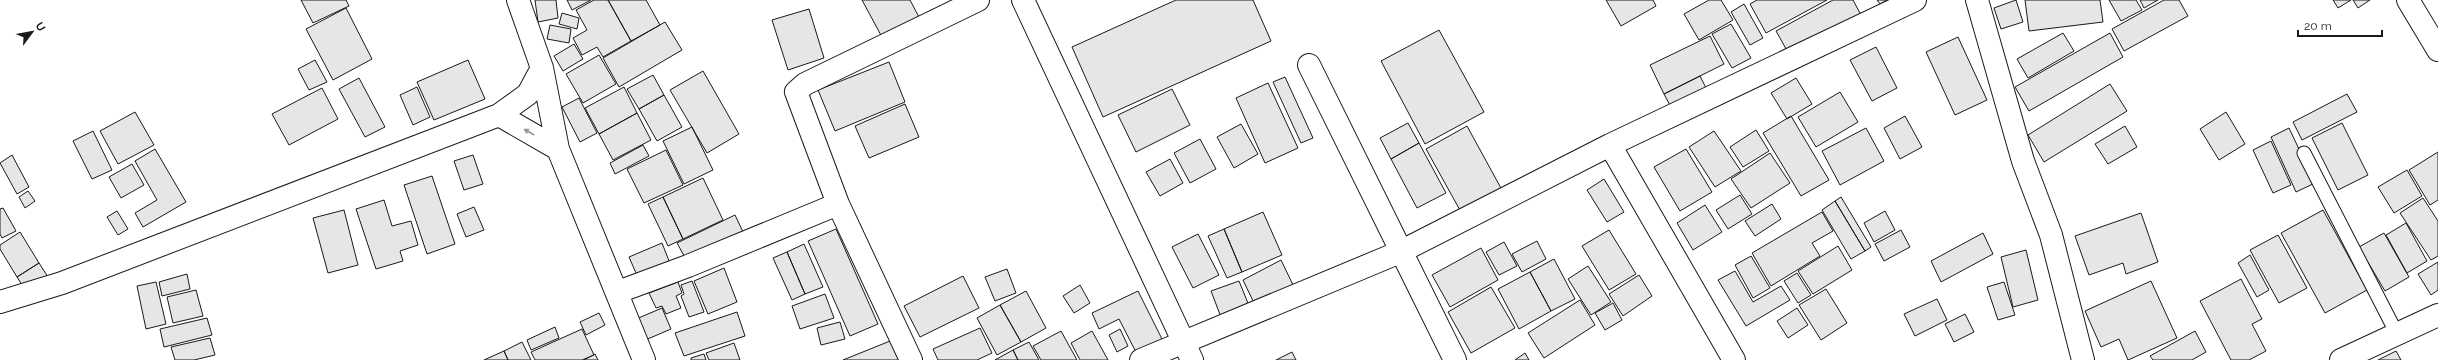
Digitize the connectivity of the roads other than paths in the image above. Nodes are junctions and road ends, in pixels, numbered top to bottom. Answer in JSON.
{"nodes":[{"id":1,"x":518,"y":0,"type":"edge"},
{"id":2,"x":978,"y":0,"type":"edge"},
{"id":3,"x":1023,"y":0,"type":"edge"},
{"id":4,"x":1915,"y":0,"type":"edge"},
{"id":5,"x":1977,"y":0,"type":"edge"},
{"id":6,"x":2408,"y":0,"type":"edge"},
{"id":7,"x":2438,"y":50,"type":"edge"},
{"id":8,"x":1309,"y":65,"type":"dead end"},
{"id":9,"x":542,"y":68,"type":"junction"},
{"id":10,"x":499,"y":115,"type":"junction"},
{"id":11,"x":1610,"y":145,"type":"junction"},
{"id":12,"x":558,"y":149,"type":"junction"},
{"id":13,"x":2304,"y":153,"type":"dead end"},
{"id":14,"x":838,"y":204,"type":"junction"},
{"id":15,"x":1400,"y":252,"type":"junction"},
{"id":16,"x":618,"y":292,"type":"junction"},
{"id":17,"x":0,"y":302,"type":"edge"},
{"id":18,"x":2438,"y":315,"type":"edge"},
{"id":19,"x":2397,"y":334,"type":"junction"},
{"id":20,"x":1188,"y":352,"type":"edge"},
{"id":21,"x":644,"y":360,"type":"edge"},
{"id":22,"x":911,"y":360,"type":"edge"},
{"id":23,"x":1141,"y":360,"type":"edge"},
{"id":24,"x":1455,"y":360,"type":"edge"},
{"id":25,"x":1734,"y":360,"type":"edge"},
{"id":26,"x":2082,"y":360,"type":"edge"},
{"id":27,"x":2340,"y":360,"type":"edge"}],
"edges":[{"from":1,"to":9,"type":"street"},
{"from":2,"to":14,"type":"street"},
{"from":3,"to":20,"type":"street"},
{"from":4,"to":11,"type":"street"},
{"from":5,"to":26,"type":"street"},
{"from":6,"to":7,"type":"street"},
{"from":8,"to":15,"type":"street"},
{"from":9,"to":10,"type":"street"},
{"from":9,"to":12,"type":"street"},
{"from":12,"to":10,"type":"street","one_way":true},
{"from":10,"to":17,"type":"street"},
{"from":11,"to":15,"type":"street"},
{"from":11,"to":25,"type":"street"},
{"from":12,"to":16,"type":"street"},
{"from":13,"to":19,"type":"lane"},
{"from":14,"to":16,"type":"street"},
{"from":14,"to":22,"type":"street"},
{"from":15,"to":20,"type":"street"},
{"from":15,"to":24,"type":"street"},
{"from":16,"to":21,"type":"street"},
{"from":18,"to":19,"type":"street"},
{"from":19,"to":27,"type":"street"},
{"from":20,"to":23,"type":"street"}]}
